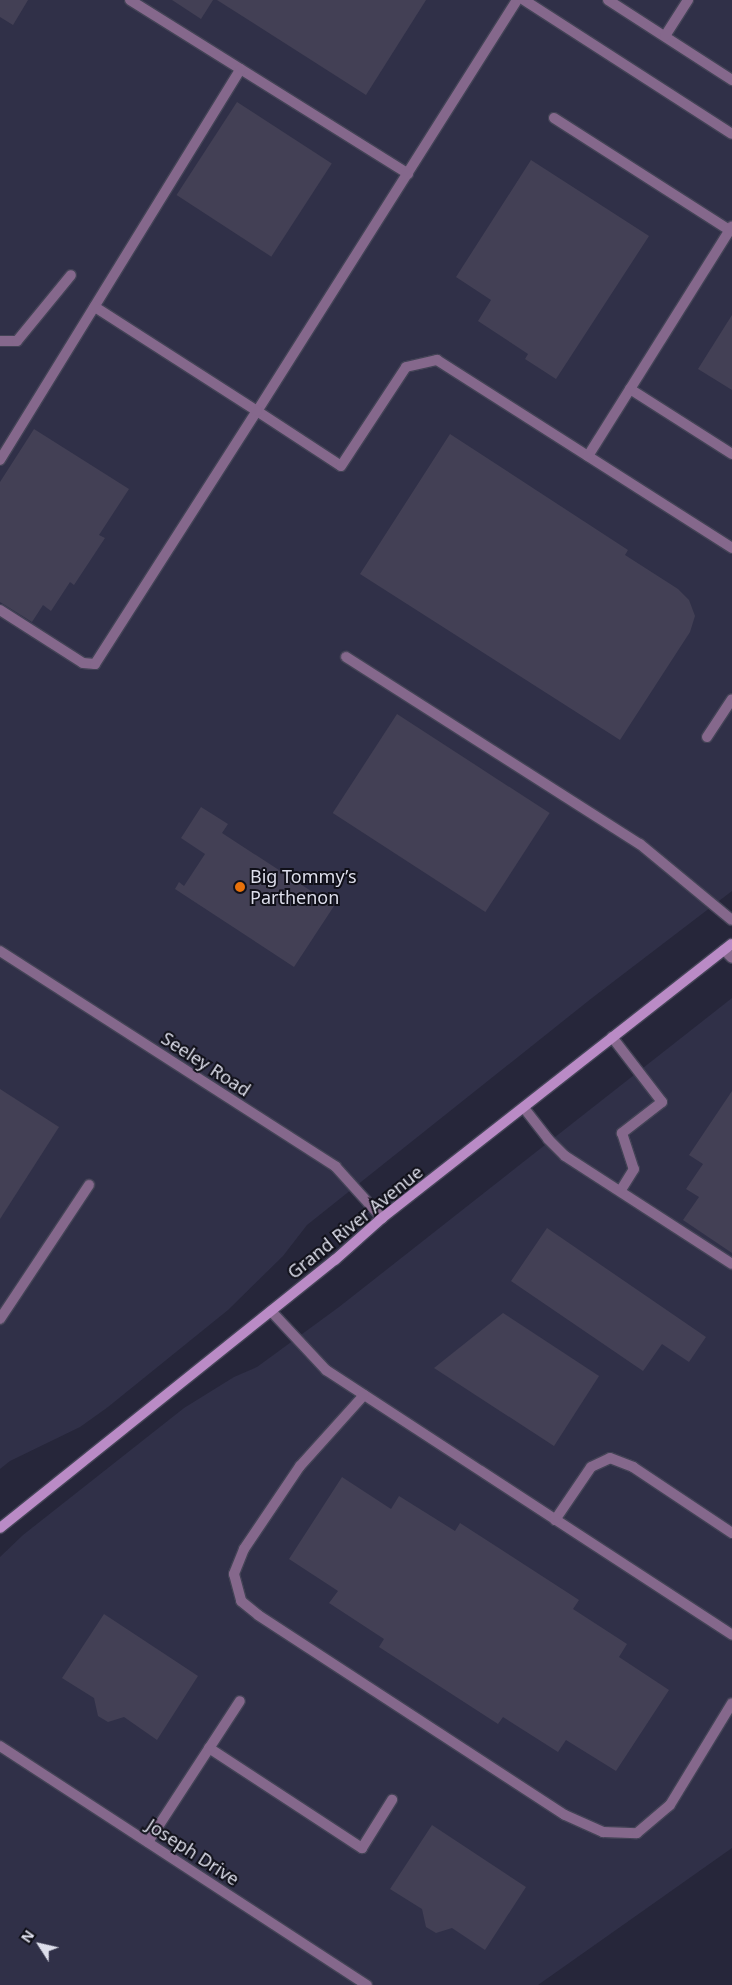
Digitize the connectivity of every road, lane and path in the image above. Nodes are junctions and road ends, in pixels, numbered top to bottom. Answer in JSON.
{"nodes":[{"id":1,"x":130,"y":0,"type":"edge"},
{"id":2,"x":517,"y":0,"type":"edge"},
{"id":3,"x":524,"y":0,"type":"edge"},
{"id":4,"x":608,"y":0,"type":"edge"},
{"id":5,"x":688,"y":0,"type":"edge"},
{"id":6,"x":665,"y":36,"type":"junction"},
{"id":7,"x":241,"y":70,"type":"junction"},
{"id":8,"x":732,"y":80,"type":"edge"},
{"id":9,"x":554,"y":118,"type":"dead end"},
{"id":10,"x":732,"y":134,"type":"edge"},
{"id":11,"x":408,"y":174,"type":"junction"},
{"id":12,"x":731,"y":228,"type":"edge"},
{"id":13,"x":71,"y":275,"type":"dead end"},
{"id":14,"x":95,"y":307,"type":"junction"},
{"id":15,"x":0,"y":341,"type":"edge"},
{"id":16,"x":630,"y":390,"type":"junction"},
{"id":17,"x":258,"y":411,"type":"junction"},
{"id":18,"x":732,"y":454,"type":"edge"},
{"id":19,"x":588,"y":456,"type":"junction"},
{"id":20,"x":0,"y":460,"type":"edge"},
{"id":21,"x":732,"y":548,"type":"edge"},
{"id":22,"x":0,"y":610,"type":"edge"},
{"id":23,"x":346,"y":657,"type":"dead end"},
{"id":24,"x":732,"y":699,"type":"edge"},
{"id":25,"x":707,"y":737,"type":"dead end"},
{"id":26,"x":732,"y":920,"type":"edge"},
{"id":27,"x":728,"y":947,"type":"edge"},
{"id":28,"x":0,"y":951,"type":"edge"},
{"id":29,"x":732,"y":958,"type":"edge"},
{"id":30,"x":612,"y":1037,"type":"junction"},
{"id":31,"x":524,"y":1108,"type":"junction"},
{"id":32,"x":90,"y":1185,"type":"dead end"},
{"id":33,"x":620,"y":1191,"type":"junction"},
{"id":34,"x":382,"y":1218,"type":"junction"},
{"id":35,"x":732,"y":1264,"type":"edge"},
{"id":36,"x":271,"y":1311,"type":"junction"},
{"id":37,"x":0,"y":1319,"type":"edge"},
{"id":38,"x":364,"y":1395,"type":"junction"},
{"id":39,"x":555,"y":1520,"type":"junction"},
{"id":40,"x":0,"y":1528,"type":"edge"},
{"id":41,"x":732,"y":1533,"type":"edge"},
{"id":42,"x":732,"y":1635,"type":"edge"},
{"id":43,"x":240,"y":1701,"type":"dead end"},
{"id":44,"x":732,"y":1703,"type":"edge"},
{"id":45,"x":0,"y":1746,"type":"edge"},
{"id":46,"x":209,"y":1748,"type":"junction"},
{"id":47,"x":392,"y":1800,"type":"dead end"},
{"id":48,"x":148,"y":1842,"type":"junction"},
{"id":49,"x":368,"y":1985,"type":"edge"}],
"edges":[{"from":1,"to":7,"type":"street"},
{"from":2,"to":11,"type":"street"},
{"from":3,"to":10,"type":"street"},
{"from":4,"to":6,"type":"street"},
{"from":5,"to":6,"type":"street"},
{"from":6,"to":8,"type":"street"},
{"from":7,"to":11,"type":"street"},
{"from":7,"to":14,"type":"street"},
{"from":9,"to":12,"type":"street"},
{"from":11,"to":17,"type":"street"},
{"from":12,"to":16,"type":"street"},
{"from":13,"to":15,"type":"street"},
{"from":14,"to":17,"type":"street"},
{"from":14,"to":20,"type":"street"},
{"from":16,"to":18,"type":"street"},
{"from":16,"to":19,"type":"street"},
{"from":17,"to":19,"type":"street"},
{"from":17,"to":22,"type":"street"},
{"from":19,"to":21,"type":"street"},
{"from":23,"to":26,"type":"street"},
{"from":24,"to":25,"type":"street"},
{"from":27,"to":29,"type":"street"},
{"from":27,"to":30,"type":"main road","name":"Grand River Avenue"},
{"from":28,"to":34,"type":"street","name":"Seeley Road"},
{"from":30,"to":31,"type":"main road","name":"Grand River Avenue"},
{"from":30,"to":33,"type":"street"},
{"from":31,"to":33,"type":"street"},
{"from":31,"to":34,"type":"main road","name":"Grand River Avenue"},
{"from":32,"to":37,"type":"street"},
{"from":33,"to":35,"type":"street"},
{"from":34,"to":36,"type":"main road","name":"Grand River Avenue"},
{"from":36,"to":38,"type":"street"},
{"from":36,"to":40,"type":"main road","name":"Grand River Avenue"},
{"from":38,"to":39,"type":"street"},
{"from":38,"to":44,"type":"street"},
{"from":39,"to":41,"type":"street"},
{"from":39,"to":42,"type":"street"},
{"from":43,"to":46,"type":"street"},
{"from":45,"to":48,"type":"street","name":"Joseph Drive"},
{"from":46,"to":47,"type":"street"},
{"from":46,"to":48,"type":"street"},
{"from":48,"to":49,"type":"street","name":"Joseph Drive"}]}
